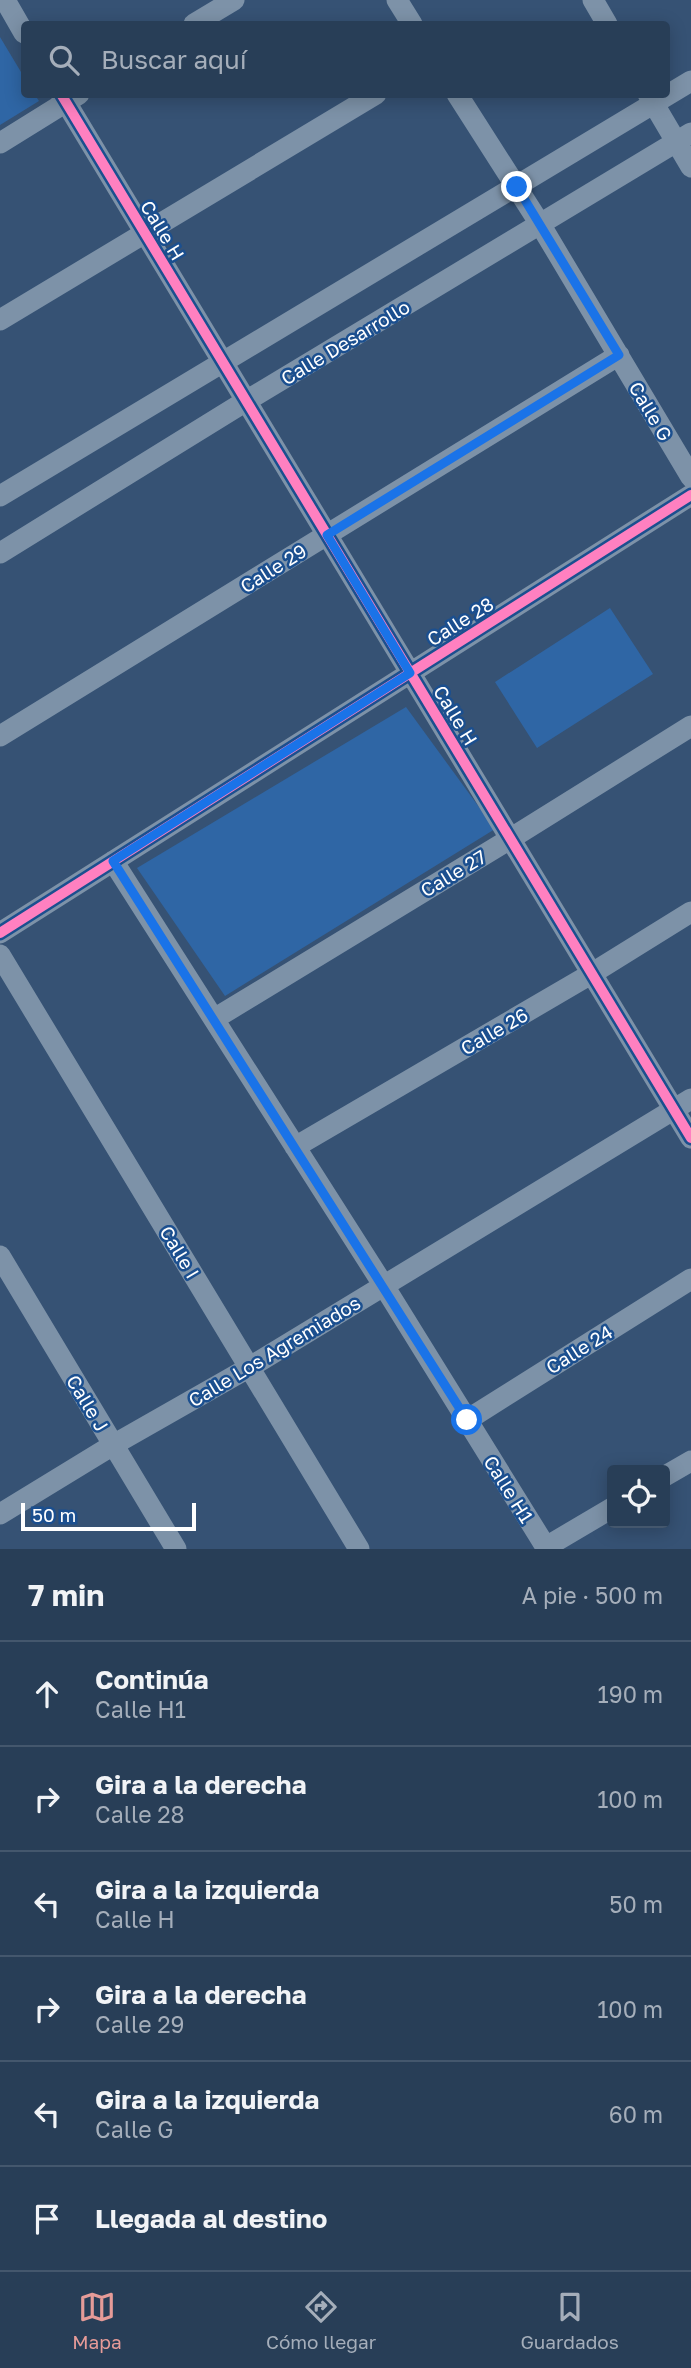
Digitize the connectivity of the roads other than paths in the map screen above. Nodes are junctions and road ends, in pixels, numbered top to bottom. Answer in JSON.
{"nodes":[{"id":1,"x":5,"y":0,"type":"edge"},
{"id":2,"x":234,"y":0,"type":"edge"},
{"id":3,"x":397,"y":0,"type":"edge"},
{"id":4,"x":593,"y":0,"type":"edge"},
{"id":5,"x":199,"y":21,"type":"edge"},
{"id":6,"x":410,"y":21,"type":"edge"},
{"id":7,"x":605,"y":21,"type":"edge"},
{"id":8,"x":21,"y":28,"type":"edge"},
{"id":9,"x":691,"y":81,"type":"edge"},
{"id":10,"x":670,"y":90,"type":"edge"},
{"id":11,"x":68,"y":98,"type":"edge"},
{"id":12,"x":70,"y":98,"type":"edge"},
{"id":13,"x":369,"y":98,"type":"edge"},
{"id":14,"x":460,"y":98,"type":"edge"},
{"id":15,"x":651,"y":99,"type":"edge"},
{"id":16,"x":684,"y":138,"type":"edge"},
{"id":17,"x":0,"y":143,"type":"edge"},
{"id":18,"x":691,"y":167,"type":"edge"},
{"id":19,"x":517,"y":187,"type":"junction"},
{"id":20,"x":540,"y":224,"type":"junction"},
{"id":21,"x":145,"y":233,"type":"junction"},
{"id":22,"x":0,"y":320,"type":"edge"},
{"id":23,"x":619,"y":355,"type":"junction"},
{"id":24,"x":223,"y":363,"type":"junction"},
{"id":25,"x":246,"y":401,"type":"junction"},
{"id":26,"x":691,"y":477,"type":"edge"},
{"id":27,"x":691,"y":495,"type":"edge"},
{"id":28,"x":0,"y":496,"type":"edge"},
{"id":29,"x":327,"y":535,"type":"junction"},
{"id":30,"x":0,"y":553,"type":"edge"},
{"id":31,"x":410,"y":673,"type":"junction"},
{"id":32,"x":691,"y":726,"type":"edge"},
{"id":33,"x":0,"y":736,"type":"edge"},
{"id":34,"x":510,"y":839,"type":"junction"},
{"id":35,"x":113,"y":861,"type":"junction"},
{"id":36,"x":691,"y":912,"type":"edge"},
{"id":37,"x":0,"y":933,"type":"edge"},
{"id":38,"x":0,"y":955,"type":"edge"},
{"id":39,"x":592,"y":974,"type":"junction"},
{"id":40,"x":214,"y":1019,"type":"junction"},
{"id":41,"x":682,"y":1104,"type":"edge"},
{"id":42,"x":691,"y":1138,"type":"edge"},
{"id":43,"x":295,"y":1147,"type":"junction"},
{"id":44,"x":0,"y":1256,"type":"edge"},
{"id":45,"x":691,"y":1279,"type":"edge"},
{"id":46,"x":384,"y":1286,"type":"junction"},
{"id":47,"x":250,"y":1367,"type":"junction"},
{"id":48,"x":467,"y":1420,"type":"junction"},
{"id":49,"x":113,"y":1445,"type":"junction"},
{"id":50,"x":691,"y":1461,"type":"edge"},
{"id":51,"x":670,"y":1473,"type":"edge"},
{"id":52,"x":607,"y":1511,"type":"edge"},
{"id":53,"x":0,"y":1514,"type":"edge"},
{"id":54,"x":546,"y":1548,"type":"edge"},
{"id":55,"x":176,"y":1549,"type":"edge"},
{"id":56,"x":359,"y":1549,"type":"edge"}],
"edges":[{"from":1,"to":8,"type":"street"},
{"from":2,"to":5,"type":"street"},
{"from":3,"to":6,"type":"street"},
{"from":4,"to":7,"type":"street"},
{"from":9,"to":10,"type":"street"},
{"from":11,"to":17,"type":"street"},
{"from":12,"to":21,"type":"street","name":"Calle H"},
{"from":13,"to":21,"type":"street"},
{"from":14,"to":19,"type":"street","name":"Calle G"},
{"from":15,"to":16,"type":"street"},
{"from":15,"to":19,"type":"street"},
{"from":16,"to":18,"type":"street"},
{"from":16,"to":20,"type":"street","name":"Calle Desarrollo"},
{"from":19,"to":20,"type":"street","name":"Calle G"},
{"from":19,"to":24,"type":"street"},
{"from":20,"to":23,"type":"street","name":"Calle G"},
{"from":20,"to":25,"type":"street","name":"Calle Desarrollo"},
{"from":21,"to":22,"type":"street"},
{"from":21,"to":24,"type":"street","name":"Calle H"},
{"from":23,"to":26,"type":"street","name":"Calle G"},
{"from":23,"to":29,"type":"street","name":"Calle 29"},
{"from":24,"to":25,"type":"street","name":"Calle H"},
{"from":24,"to":28,"type":"street"},
{"from":25,"to":29,"type":"street","name":"Calle H"},
{"from":25,"to":30,"type":"street","name":"Calle Desarrollo"},
{"from":27,"to":31,"type":"street","name":"Calle 28"},
{"from":29,"to":31,"type":"street","name":"Calle H"},
{"from":29,"to":33,"type":"street","name":"Calle 29"},
{"from":31,"to":34,"type":"street","name":"Calle H"},
{"from":31,"to":35,"type":"street","name":"Calle 28"},
{"from":32,"to":34,"type":"street","name":"Calle 27"},
{"from":34,"to":39,"type":"street","name":"Calle H"},
{"from":34,"to":40,"type":"street","name":"Calle 27"},
{"from":35,"to":37,"type":"street","name":"Calle 28"},
{"from":35,"to":40,"type":"street","name":"Calle H1"},
{"from":36,"to":39,"type":"street","name":"Calle 26"},
{"from":38,"to":47,"type":"street","name":"Calle I"},
{"from":39,"to":41,"type":"street","name":"Calle H"},
{"from":39,"to":43,"type":"street","name":"Calle 26"},
{"from":40,"to":43,"type":"street","name":"Calle H1"},
{"from":41,"to":42,"type":"street","name":"Calle H"},
{"from":41,"to":46,"type":"street","name":"Calle Los Agremiados"},
{"from":43,"to":46,"type":"street","name":"Calle H1"},
{"from":44,"to":49,"type":"street","name":"Calle J"},
{"from":45,"to":48,"type":"street","name":"Calle 24"},
{"from":46,"to":47,"type":"street","name":"Calle Los Agremiados"},
{"from":46,"to":48,"type":"street","name":"Calle H1"},
{"from":47,"to":49,"type":"street","name":"Calle Los Agremiados"},
{"from":47,"to":56,"type":"street","name":"Calle I"},
{"from":48,"to":54,"type":"street","name":"Calle H1"},
{"from":49,"to":53,"type":"street","name":"Calle Los Agremiados"},
{"from":49,"to":55,"type":"street","name":"Calle J"},
{"from":50,"to":51,"type":"street"},
{"from":52,"to":54,"type":"street"}]}
